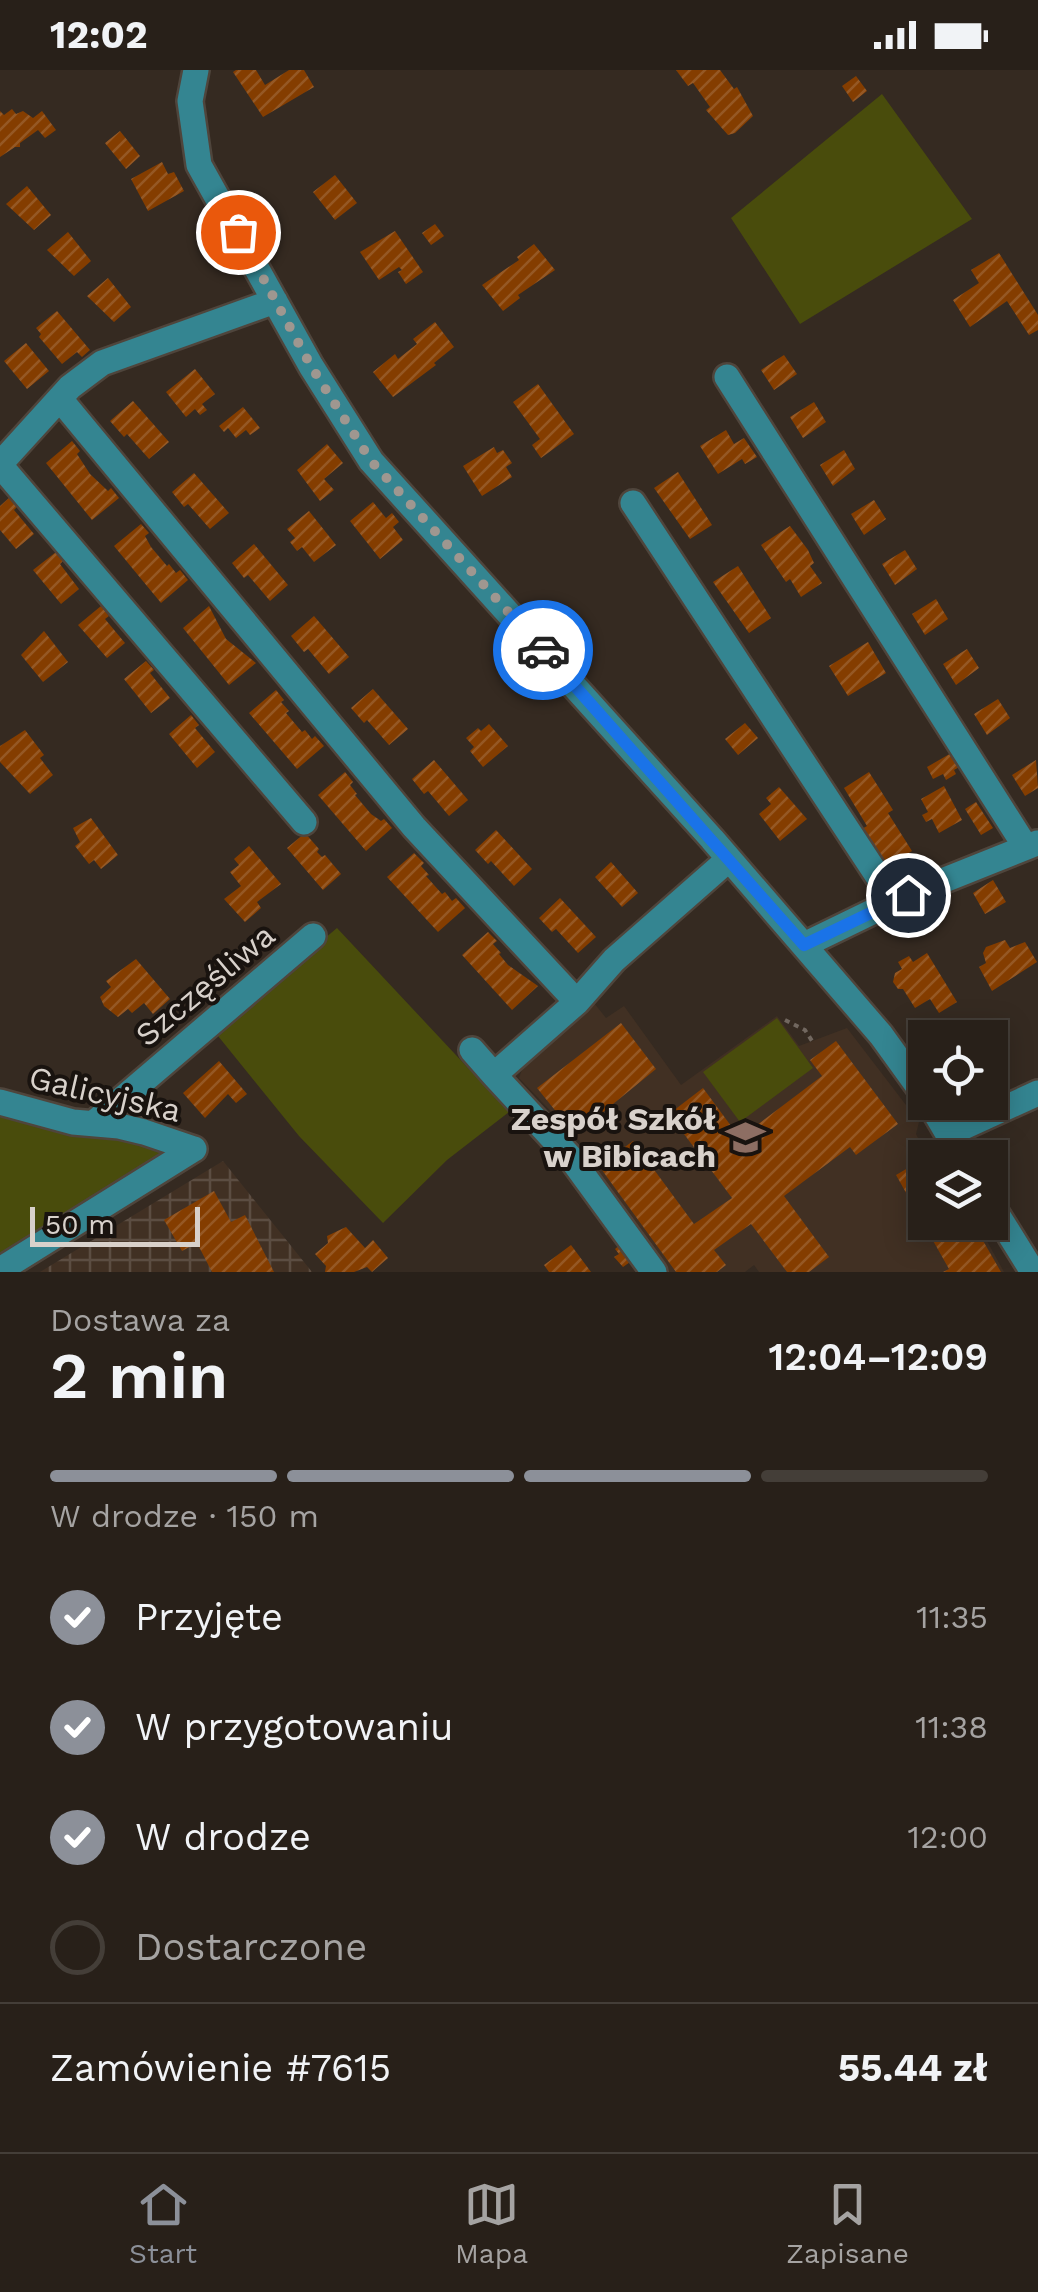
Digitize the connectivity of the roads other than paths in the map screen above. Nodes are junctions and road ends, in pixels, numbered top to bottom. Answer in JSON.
{"nodes":[{"id":1,"x":192,"y":71,"type":"edge"},
{"id":2,"x":275,"y":301,"type":"junction"},
{"id":3,"x":726,"y":377,"type":"dead end"},
{"id":4,"x":60,"y":399,"type":"junction"},
{"id":5,"x":0,"y":464,"type":"edge"},
{"id":6,"x":633,"y":503,"type":"dead end"},
{"id":7,"x":304,"y":822,"type":"dead end"},
{"id":8,"x":1031,"y":844,"type":"edge"},
{"id":9,"x":730,"y":859,"type":"junction"},
{"id":10,"x":894,"y":901,"type":"junction"},
{"id":11,"x":313,"y":936,"type":"dead end"},
{"id":12,"x":804,"y":945,"type":"junction"},
{"id":13,"x":577,"y":1002,"type":"junction"},
{"id":14,"x":472,"y":1050,"type":"dead end"},
{"id":15,"x":908,"y":1072,"type":"edge"},
{"id":16,"x":494,"y":1074,"type":"junction"},
{"id":17,"x":1038,"y":1093,"type":"edge"},
{"id":18,"x":0,"y":1102,"type":"edge"},
{"id":19,"x":940,"y":1120,"type":"edge"},
{"id":20,"x":94,"y":1123,"type":"junction"},
{"id":21,"x":948,"y":1134,"type":"junction"},
{"id":22,"x":952,"y":1140,"type":"edge"},
{"id":23,"x":1008,"y":1232,"type":"edge"},
{"id":24,"x":0,"y":1270,"type":"edge"},
{"id":25,"x":654,"y":1272,"type":"edge"},
{"id":26,"x":1033,"y":1272,"type":"edge"}],
"edges":[{"from":1,"to":2,"type":"street"},
{"from":2,"to":4,"type":"street"},
{"from":2,"to":9,"type":"street"},
{"from":3,"to":8,"type":"street"},
{"from":4,"to":5,"type":"street"},
{"from":4,"to":13,"type":"street"},
{"from":5,"to":7,"type":"street"},
{"from":6,"to":10,"type":"street"},
{"from":8,"to":10,"type":"street"},
{"from":9,"to":12,"type":"street"},
{"from":9,"to":13,"type":"street"},
{"from":10,"to":12,"type":"street"},
{"from":11,"to":20,"type":"street","name":"Szczęśliwa"},
{"from":12,"to":15,"type":"street"},
{"from":13,"to":16,"type":"street"},
{"from":14,"to":16,"type":"street"},
{"from":16,"to":25,"type":"street"},
{"from":17,"to":21,"type":"street"},
{"from":18,"to":20,"type":"street","name":"Galicyjska"},
{"from":19,"to":21,"type":"street"},
{"from":20,"to":24,"type":"street","name":"Galicyjska"},
{"from":21,"to":22,"type":"street"},
{"from":23,"to":26,"type":"street"}]}
